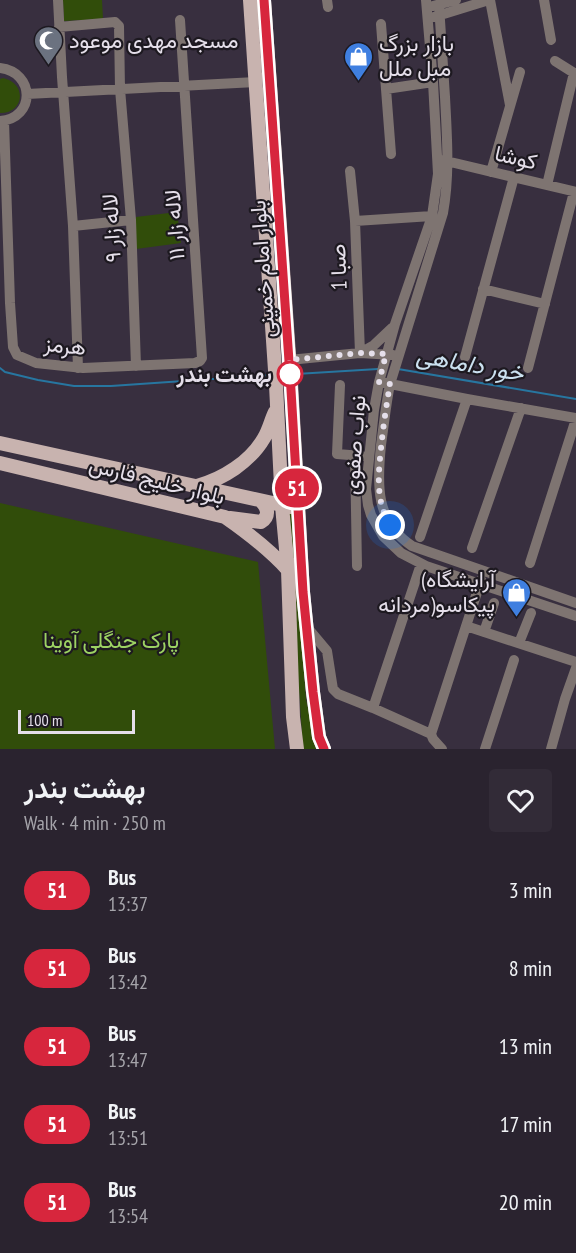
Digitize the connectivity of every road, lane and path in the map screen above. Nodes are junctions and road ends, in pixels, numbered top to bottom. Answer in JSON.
{"nodes":[{"id":1,"x":58,"y":0,"type":"edge"},
{"id":2,"x":250,"y":0,"type":"edge"},
{"id":3,"x":264,"y":0,"type":"edge"},
{"id":4,"x":456,"y":0,"type":"edge"},
{"id":5,"x":489,"y":0,"type":"edge"},
{"id":6,"x":544,"y":0,"type":"edge"},
{"id":7,"x":427,"y":9,"type":"edge"},
{"id":8,"x":439,"y":10,"type":"junction"},
{"id":9,"x":180,"y":20,"type":"dead end"},
{"id":10,"x":381,"y":24,"type":"dead end"},
{"id":11,"x":59,"y":27,"type":"junction"},
{"id":12,"x":551,"y":40,"type":"dead end"},
{"id":13,"x":0,"y":58,"type":"edge"},
{"id":14,"x":555,"y":61,"type":"dead end"},
{"id":15,"x":0,"y":68,"type":"edge"},
{"id":16,"x":520,"y":72,"type":"dead end"},
{"id":17,"x":575,"y":73,"type":"edge"},
{"id":18,"x":256,"y":82,"type":"junction"},
{"id":19,"x":433,"y":82,"type":"junction"},
{"id":20,"x":184,"y":86,"type":"junction"},
{"id":21,"x":120,"y":89,"type":"junction"},
{"id":22,"x":386,"y":89,"type":"junction"},
{"id":23,"x":63,"y":91,"type":"junction"},
{"id":24,"x":27,"y":94,"type":"junction"},
{"id":25,"x":510,"y":105,"type":"junction"},
{"id":26,"x":2,"y":126,"type":"edge"},
{"id":27,"x":391,"y":154,"type":"dead end"},
{"id":28,"x":442,"y":160,"type":"junction"},
{"id":29,"x":350,"y":171,"type":"dead end"},
{"id":30,"x":491,"y":172,"type":"junction"},
{"id":31,"x":514,"y":177,"type":"junction"},
{"id":32,"x":547,"y":184,"type":"junction"},
{"id":33,"x":575,"y":192,"type":"edge"},
{"id":34,"x":432,"y":216,"type":"junction"},
{"id":35,"x":131,"y":220,"type":"junction"},
{"id":36,"x":355,"y":221,"type":"junction"},
{"id":37,"x":73,"y":226,"type":"junction"},
{"id":38,"x":483,"y":289,"type":"junction"},
{"id":39,"x":545,"y":304,"type":"junction"},
{"id":40,"x":395,"y":324,"type":"junction"},
{"id":41,"x":360,"y":353,"type":"junction"},
{"id":42,"x":386,"y":356,"type":"junction"},
{"id":43,"x":398,"y":357,"type":"junction"},
{"id":44,"x":465,"y":357,"type":"dead end"},
{"id":45,"x":200,"y":361,"type":"joint"},
{"id":46,"x":289,"y":363,"type":"junction"},
{"id":47,"x":136,"y":366,"type":"junction"},
{"id":48,"x":78,"y":368,"type":"junction"},
{"id":49,"x":528,"y":368,"type":"dead end"},
{"id":50,"x":385,"y":380,"type":"junction"},
{"id":51,"x":340,"y":386,"type":"dead end"},
{"id":52,"x":467,"y":399,"type":"junction"},
{"id":53,"x":277,"y":407,"type":"junction"},
{"id":54,"x":521,"y":408,"type":"junction"},
{"id":55,"x":576,"y":419,"type":"edge"},
{"id":56,"x":0,"y":443,"type":"edge"},
{"id":57,"x":356,"y":455,"type":"junction"},
{"id":58,"x":369,"y":456,"type":"junction"},
{"id":59,"x":0,"y":463,"type":"edge"},
{"id":60,"x":194,"y":486,"type":"junction"},
{"id":61,"x":261,"y":501,"type":"junction"},
{"id":62,"x":282,"y":506,"type":"junction"},
{"id":63,"x":298,"y":508,"type":"junction"},
{"id":64,"x":225,"y":517,"type":"junction"},
{"id":65,"x":420,"y":537,"type":"dead end"},
{"id":66,"x":472,"y":548,"type":"dead end"},
{"id":67,"x":530,"y":563,"type":"dead end"},
{"id":68,"x":421,"y":564,"type":"junction"},
{"id":69,"x":357,"y":566,"type":"dead end"},
{"id":70,"x":288,"y":570,"type":"junction"},
{"id":71,"x":484,"y":571,"type":"junction"},
{"id":72,"x":480,"y":584,"type":"junction"},
{"id":73,"x":494,"y":603,"type":"dead end"},
{"id":74,"x":576,"y":603,"type":"edge"},
{"id":75,"x":531,"y":613,"type":"dead end"},
{"id":76,"x":576,"y":616,"type":"edge"},
{"id":77,"x":306,"y":626,"type":"junction"},
{"id":78,"x":466,"y":626,"type":"junction"},
{"id":79,"x":484,"y":633,"type":"junction"},
{"id":80,"x":519,"y":644,"type":"junction"},
{"id":81,"x":514,"y":660,"type":"dead end"},
{"id":82,"x":576,"y":662,"type":"edge"},
{"id":83,"x":576,"y":668,"type":"edge"},
{"id":84,"x":571,"y":701,"type":"edge"},
{"id":85,"x":373,"y":708,"type":"junction"},
{"id":86,"x":431,"y":734,"type":"junction"},
{"id":87,"x":322,"y":745,"type":"edge"},
{"id":88,"x":297,"y":749,"type":"edge"},
{"id":89,"x":441,"y":749,"type":"edge"},
{"id":90,"x":485,"y":749,"type":"edge"},
{"id":91,"x":551,"y":749,"type":"edge"}],
"edges":[{"from":1,"to":11,"type":"street"},
{"from":2,"to":18,"type":"main road","name":"بلوار امام خمینی"},
{"from":3,"to":46,"type":"main road","name":"بلوار امام خمینی"},
{"from":4,"to":8,"type":"street"},
{"from":5,"to":8,"type":"street"},
{"from":5,"to":25,"type":"street"},
{"from":6,"to":12,"type":"street"},
{"from":7,"to":8,"type":"street"},
{"from":7,"to":19,"type":"street","name":"نواب صفوی"},
{"from":8,"to":28,"type":"street","name":"نواب صفوی"},
{"from":9,"to":20,"type":"street","name":"لاله زار ۱۱"},
{"from":10,"to":22,"type":"street"},
{"from":11,"to":21,"type":"street","name":"لاله زار ۹"},
{"from":11,"to":23,"type":"street"},
{"from":13,"to":15,"type":"street"},
{"from":14,"to":17,"type":"street"},
{"from":15,"to":24,"type":"street"},
{"from":16,"to":25,"type":"street"},
{"from":17,"to":32,"type":"street"},
{"from":18,"to":20,"type":"street"},
{"from":18,"to":53,"type":"main road","name":"بلوار امام خمینی"},
{"from":19,"to":22,"type":"street"},
{"from":19,"to":28,"type":"street","name":"نواب صفوی"},
{"from":20,"to":21,"type":"street"},
{"from":20,"to":45,"type":"street","name":"لاله زار ۱۱"},
{"from":21,"to":23,"type":"street"},
{"from":21,"to":35,"type":"street","name":"لاله زار ۹"},
{"from":22,"to":27,"type":"street"},
{"from":23,"to":24,"type":"street"},
{"from":23,"to":37,"type":"street"},
{"from":24,"to":26,"type":"street"},
{"from":25,"to":30,"type":"street"},
{"from":26,"to":48,"type":"street","name":"هرمز"},
{"from":28,"to":30,"type":"street","name":"کوشا"},
{"from":28,"to":34,"type":"street","name":"نواب صفوی"},
{"from":28,"to":43,"type":"street","name":"نواب صفوی"},
{"from":29,"to":36,"type":"street"},
{"from":30,"to":31,"type":"street","name":"کوشا"},
{"from":31,"to":32,"type":"street","name":"کوشا"},
{"from":31,"to":38,"type":"street"},
{"from":32,"to":33,"type":"street","name":"کوشا"},
{"from":33,"to":39,"type":"street"},
{"from":34,"to":36,"type":"street","name":"صبا 1"},
{"from":34,"to":40,"type":"street","name":"نواب صفوی"},
{"from":35,"to":37,"type":"street"},
{"from":35,"to":47,"type":"street","name":"لاله زار ۹"},
{"from":36,"to":41,"type":"street","name":"صبا 1"},
{"from":37,"to":48,"type":"street"},
{"from":38,"to":39,"type":"street"},
{"from":38,"to":44,"type":"street"},
{"from":39,"to":49,"type":"street"},
{"from":40,"to":41,"type":"street"},
{"from":40,"to":42,"type":"street","name":"نواب صفوی"},
{"from":41,"to":42,"type":"street"},
{"from":41,"to":46,"type":"street"},
{"from":42,"to":43,"type":"street"},
{"from":42,"to":50,"type":"street","name":"نواب صفوی"},
{"from":43,"to":50,"type":"street","name":"نواب صفوی"},
{"from":45,"to":47,"type":"street","name":"هرمز"},
{"from":46,"to":63,"type":"main road","name":"بلوار امام خمینی"},
{"from":47,"to":48,"type":"street","name":"هرمز"},
{"from":50,"to":52,"type":"street"},
{"from":50,"to":58,"type":"street","name":"نواب صفوی"},
{"from":50,"to":71,"type":"street","name":"نواب صفوی"},
{"from":51,"to":57,"type":"street"},
{"from":52,"to":54,"type":"street"},
{"from":52,"to":65,"type":"street"},
{"from":53,"to":60,"type":"main road"},
{"from":53,"to":62,"type":"main road","name":"بلوار امام خمینی"},
{"from":54,"to":55,"type":"street"},
{"from":54,"to":66,"type":"street"},
{"from":55,"to":67,"type":"street"},
{"from":56,"to":60,"type":"main road","name":"بلوار خلیج فارس"},
{"from":57,"to":58,"type":"street"},
{"from":57,"to":69,"type":"street"},
{"from":58,"to":68,"type":"street","name":"نواب صفوی"},
{"from":59,"to":64,"type":"main road","name":"بلوار خلیج فارس"},
{"from":60,"to":61,"type":"main road","name":"بلوار خلیج فارس"},
{"from":61,"to":62,"type":"main road","name":"بلوار خلیج فارس"},
{"from":61,"to":64,"type":"main road"},
{"from":62,"to":63,"type":"main road","name":"بلوار خلیج فارس"},
{"from":62,"to":70,"type":"main road","name":"بلوار امام خمینی"},
{"from":63,"to":77,"type":"main road","name":"بلوار امام خمینی"},
{"from":64,"to":70,"type":"main road","name":"بلوار خلیج فارس"},
{"from":68,"to":72,"type":"street","name":"نواب صفوی"},
{"from":68,"to":85,"type":"street"},
{"from":70,"to":88,"type":"main road","name":"بلوار امام خمینی"},
{"from":71,"to":72,"type":"street"},
{"from":71,"to":74,"type":"street","name":"نواب صفوی"},
{"from":72,"to":76,"type":"street","name":"نواب صفوی"},
{"from":72,"to":78,"type":"street"},
{"from":73,"to":79,"type":"street"},
{"from":75,"to":80,"type":"street"},
{"from":77,"to":85,"type":"street"},
{"from":77,"to":87,"type":"main road","name":"بلوار امام خمینی"},
{"from":78,"to":79,"type":"street"},
{"from":78,"to":86,"type":"street"},
{"from":79,"to":80,"type":"street"},
{"from":80,"to":82,"type":"street"},
{"from":81,"to":90,"type":"street"},
{"from":83,"to":84,"type":"street"},
{"from":84,"to":91,"type":"street"},
{"from":85,"to":86,"type":"street"},
{"from":86,"to":89,"type":"street"}]}
